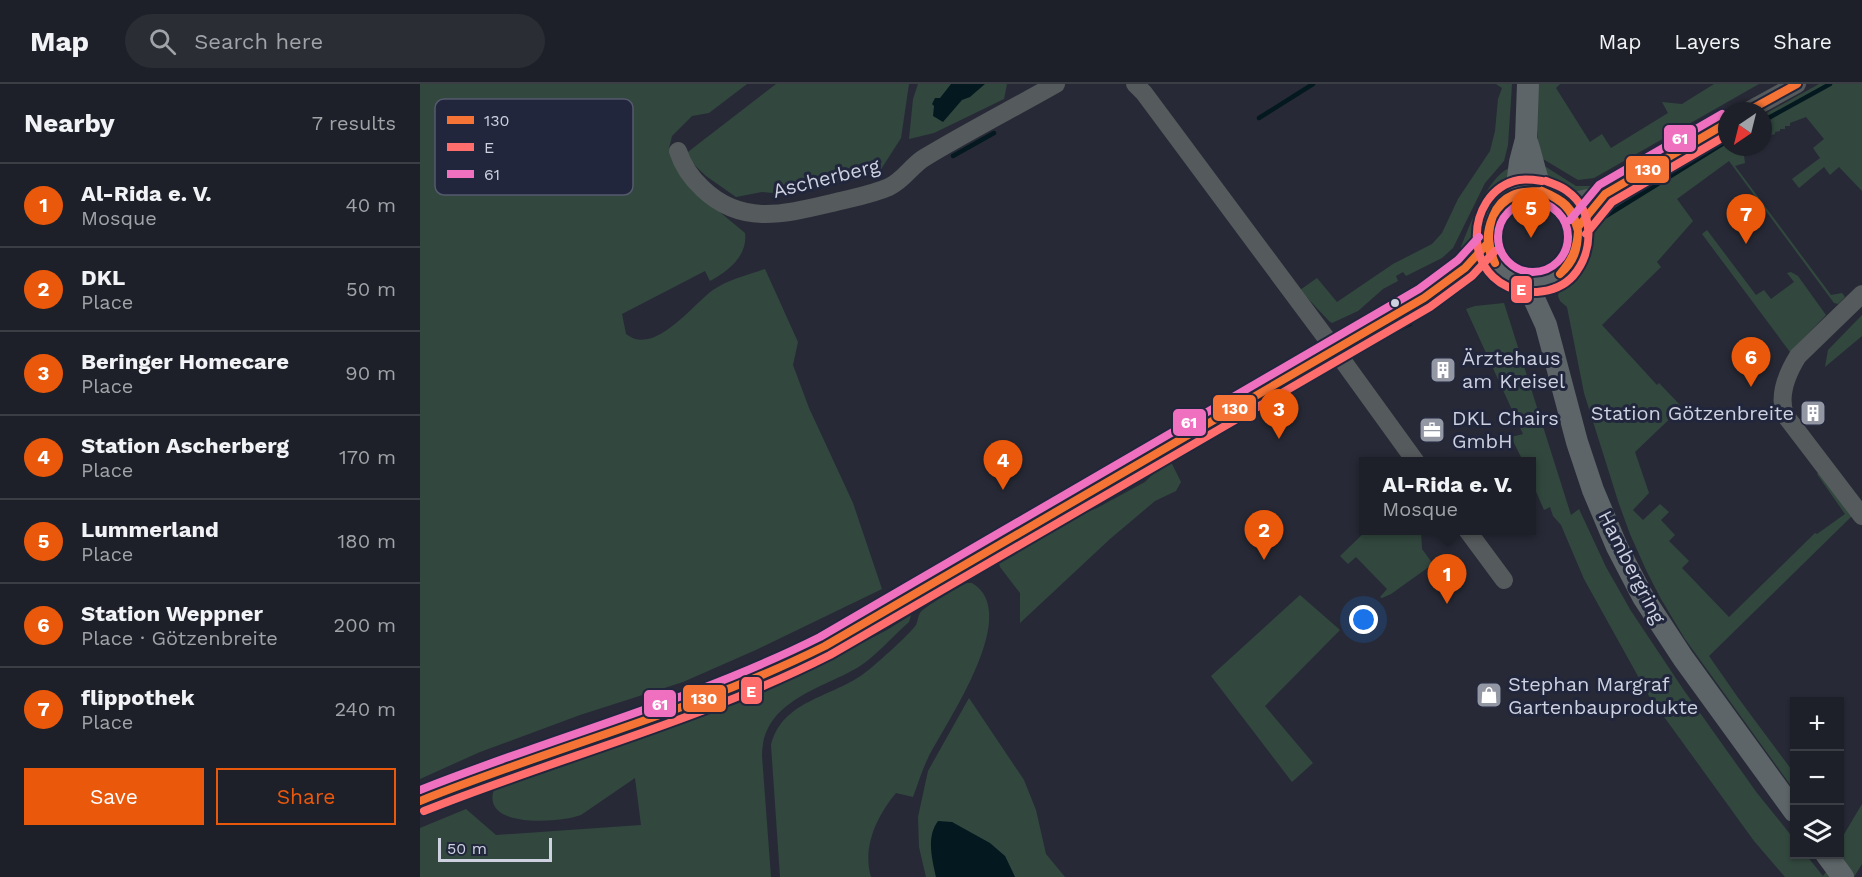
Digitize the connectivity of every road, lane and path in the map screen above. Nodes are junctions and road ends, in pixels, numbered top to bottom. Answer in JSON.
{"nodes":[{"id":1,"x":1056,"y":84,"type":"edge"},
{"id":2,"x":1136,"y":84,"type":"edge"},
{"id":3,"x":1528,"y":84,"type":"edge"},
{"id":4,"x":1797,"y":84,"type":"edge"},
{"id":5,"x":1764,"y":102,"type":"edge"},
{"id":6,"x":1718,"y":128,"type":"edge"},
{"id":7,"x":1526,"y":140,"type":"junction"},
{"id":8,"x":678,"y":151,"type":"dead end"},
{"id":9,"x":1542,"y":191,"type":"junction"},
{"id":10,"x":1516,"y":193,"type":"junction"},
{"id":11,"x":1605,"y":194,"type":"junction"},
{"id":12,"x":1566,"y":203,"type":"junction"},
{"id":13,"x":1578,"y":227,"type":"junction"},
{"id":14,"x":1487,"y":244,"type":"junction"},
{"id":15,"x":1500,"y":268,"type":"junction"},
{"id":16,"x":1552,"y":278,"type":"junction"},
{"id":17,"x":1524,"y":282,"type":"junction"},
{"id":18,"x":1447,"y":284,"type":"junction"},
{"id":19,"x":1862,"y":294,"type":"edge"},
{"id":20,"x":1546,"y":326,"type":"junction"},
{"id":21,"x":1335,"y":350,"type":"junction"},
{"id":22,"x":1412,"y":457,"type":"edge"},
{"id":23,"x":1862,"y":516,"type":"edge"},
{"id":24,"x":1470,"y":535,"type":"edge"},
{"id":25,"x":1504,"y":580,"type":"dead end"},
{"id":26,"x":420,"y":801,"type":"edge"},
{"id":27,"x":1790,"y":805,"type":"edge"},
{"id":28,"x":1829,"y":859,"type":"edge"},
{"id":29,"x":1843,"y":877,"type":"edge"}],
"edges":[{"from":1,"to":8,"type":"street","name":"Ascherberg"},
{"from":2,"to":21,"type":"street"},
{"from":3,"to":7,"type":"main road"},
{"from":4,"to":5,"type":"street"},
{"from":6,"to":11,"type":"street"},
{"from":7,"to":9,"type":"main road"},
{"from":7,"to":10,"type":"main road"},
{"from":9,"to":10,"type":"main road"},
{"from":9,"to":12,"type":"main road"},
{"from":10,"to":14,"type":"main road"},
{"from":11,"to":12,"type":"street"},
{"from":11,"to":13,"type":"street"},
{"from":12,"to":13,"type":"main road"},
{"from":13,"to":16,"type":"main road"},
{"from":14,"to":15,"type":"main road"},
{"from":14,"to":18,"type":"main road"},
{"from":15,"to":17,"type":"main road"},
{"from":15,"to":18,"type":"main road"},
{"from":16,"to":17,"type":"main road"},
{"from":16,"to":20,"type":"main road","name":"Hambergring"},
{"from":17,"to":20,"type":"main road","name":"Hambergring"},
{"from":18,"to":21,"type":"main road"},
{"from":19,"to":23,"type":"street"},
{"from":20,"to":27,"type":"main road","name":"Hambergring"},
{"from":21,"to":22,"type":"street"},
{"from":21,"to":26,"type":"main road"},
{"from":24,"to":25,"type":"street"},
{"from":28,"to":29,"type":"main road"}]}
